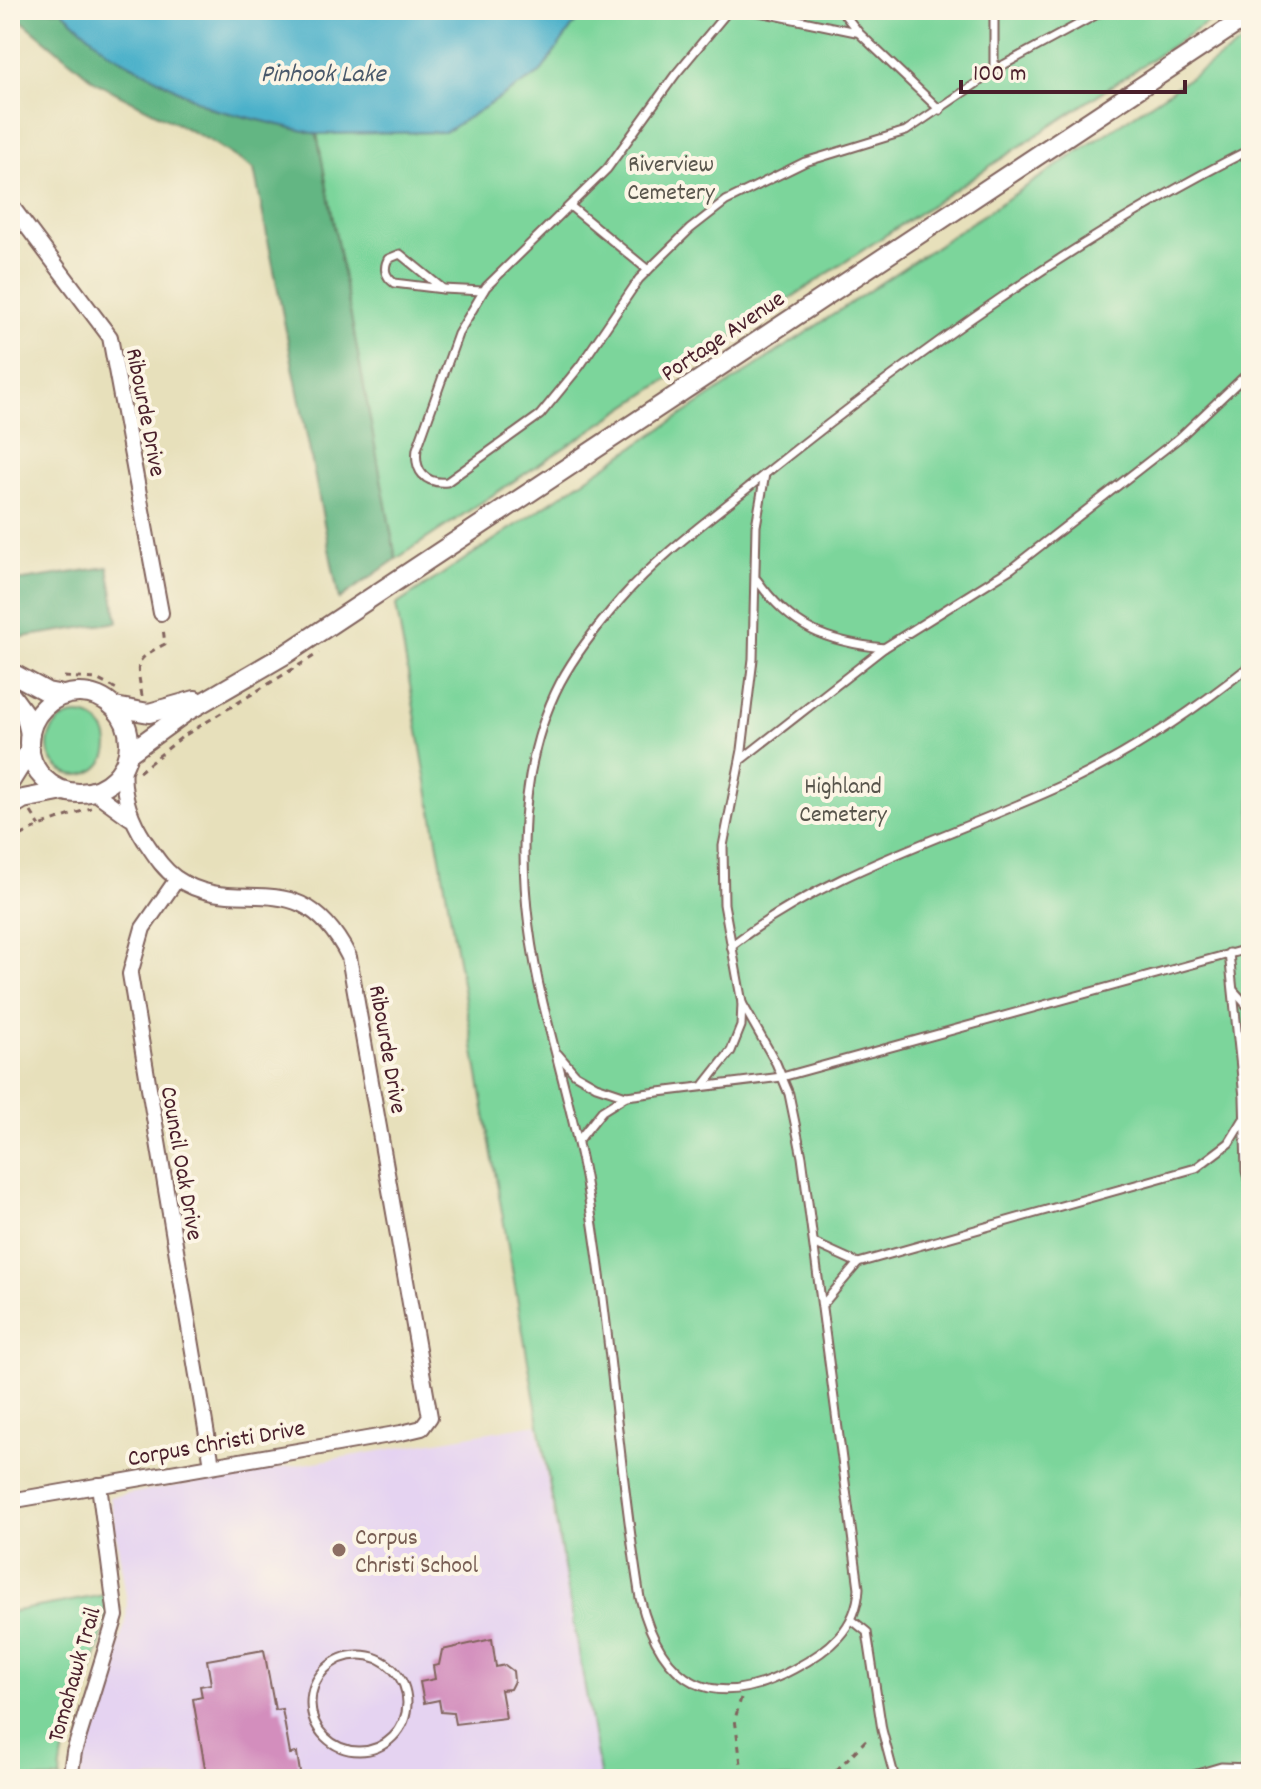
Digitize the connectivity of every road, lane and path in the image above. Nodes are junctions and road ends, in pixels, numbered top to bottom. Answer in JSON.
{"nodes":[{"id":1,"x":729,"y":10,"type":"edge"},
{"id":2,"x":750,"y":10,"type":"edge"},
{"id":3,"x":841,"y":10,"type":"edge"},
{"id":4,"x":994,"y":10,"type":"edge"},
{"id":5,"x":1105,"y":10,"type":"edge"},
{"id":6,"x":1251,"y":14,"type":"edge"},
{"id":7,"x":859,"y":33,"type":"junction"},
{"id":8,"x":994,"y":72,"type":"junction"},
{"id":9,"x":940,"y":110,"type":"junction"},
{"id":10,"x":1251,"y":149,"type":"edge"},
{"id":11,"x":10,"y":204,"type":"edge"},
{"id":12,"x":570,"y":206,"type":"junction"},
{"id":13,"x":648,"y":270,"type":"junction"},
{"id":14,"x":443,"y":289,"type":"junction"},
{"id":15,"x":483,"y":291,"type":"junction"},
{"id":16,"x":1251,"y":370,"type":"edge"},
{"id":17,"x":765,"y":474,"type":"junction"},
{"id":18,"x":756,"y":578,"type":"junction"},
{"id":19,"x":161,"y":613,"type":"joint"},
{"id":20,"x":884,"y":648,"type":"junction"},
{"id":21,"x":1251,"y":665,"type":"edge"},
{"id":22,"x":10,"y":672,"type":"edge"},
{"id":23,"x":56,"y":677,"type":"dead end"},
{"id":24,"x":217,"y":693,"type":"junction"},
{"id":25,"x":10,"y":694,"type":"edge"},
{"id":26,"x":63,"y":695,"type":"junction"},
{"id":27,"x":142,"y":696,"type":"junction"},
{"id":28,"x":145,"y":704,"type":"dead end"},
{"id":29,"x":115,"y":707,"type":"junction"},
{"id":30,"x":30,"y":742,"type":"junction"},
{"id":31,"x":126,"y":760,"type":"junction"},
{"id":32,"x":740,"y":760,"type":"junction"},
{"id":33,"x":10,"y":782,"type":"edge"},
{"id":34,"x":64,"y":791,"type":"junction"},
{"id":35,"x":93,"y":799,"type":"junction"},
{"id":36,"x":10,"y":807,"type":"edge"},
{"id":37,"x":30,"y":808,"type":"dead end"},
{"id":38,"x":130,"y":818,"type":"junction"},
{"id":39,"x":40,"y":826,"type":"junction"},
{"id":40,"x":10,"y":841,"type":"edge"},
{"id":41,"x":177,"y":879,"type":"junction"},
{"id":42,"x":731,"y":946,"type":"junction"},
{"id":43,"x":1251,"y":948,"type":"edge"},
{"id":44,"x":1229,"y":953,"type":"junction"},
{"id":45,"x":1234,"y":991,"type":"junction"},
{"id":46,"x":742,"y":1003,"type":"junction"},
{"id":47,"x":1251,"y":1010,"type":"edge"},
{"id":48,"x":557,"y":1053,"type":"junction"},
{"id":49,"x":782,"y":1077,"type":"junction"},
{"id":50,"x":705,"y":1084,"type":"junction"},
{"id":51,"x":626,"y":1096,"type":"junction"},
{"id":52,"x":1243,"y":1120,"type":"junction"},
{"id":53,"x":578,"y":1141,"type":"junction"},
{"id":54,"x":1251,"y":1192,"type":"edge"},
{"id":55,"x":816,"y":1244,"type":"junction"},
{"id":56,"x":858,"y":1263,"type":"junction"},
{"id":57,"x":824,"y":1303,"type":"junction"},
{"id":58,"x":429,"y":1423,"type":"joint"},
{"id":59,"x":212,"y":1465,"type":"junction"},
{"id":60,"x":99,"y":1485,"type":"junction"},
{"id":61,"x":10,"y":1501,"type":"edge"},
{"id":62,"x":852,"y":1620,"type":"junction"},
{"id":63,"x":333,"y":1662,"type":"joint"},
{"id":64,"x":743,"y":1691,"type":"junction"},
{"id":65,"x":866,"y":1740,"type":"dead end"},
{"id":66,"x":1251,"y":1768,"type":"edge"},
{"id":67,"x":70,"y":1779,"type":"edge"},
{"id":68,"x":743,"y":1779,"type":"edge"},
{"id":69,"x":828,"y":1779,"type":"edge"},
{"id":70,"x":895,"y":1779,"type":"edge"},
{"id":71,"x":1180,"y":1779,"type":"edge"}],
"edges":[{"from":1,"to":12,"type":"lane"},
{"from":2,"to":7,"type":"lane"},
{"from":3,"to":7,"type":"lane"},
{"from":4,"to":8,"type":"lane"},
{"from":5,"to":8,"type":"lane"},
{"from":6,"to":24,"type":"main road","name":"Portage Avenue"},
{"from":7,"to":9,"type":"lane"},
{"from":8,"to":9,"type":"lane"},
{"from":9,"to":13,"type":"lane"},
{"from":10,"to":17,"type":"lane"},
{"from":11,"to":19,"type":"street","name":"Ribourde Drive"},
{"from":12,"to":13,"type":"lane"},
{"from":12,"to":15,"type":"lane"},
{"from":13,"to":15,"type":"lane"},
{"from":14,"to":14,"type":"lane"},
{"from":14,"to":15,"type":"lane"},
{"from":16,"to":20,"type":"lane"},
{"from":17,"to":18,"type":"lane"},
{"from":17,"to":48,"type":"lane"},
{"from":18,"to":20,"type":"lane"},
{"from":18,"to":32,"type":"lane"},
{"from":19,"to":27,"type":"path"},
{"from":20,"to":32,"type":"lane"},
{"from":21,"to":42,"type":"lane"},
{"from":22,"to":26,"type":"main road"},
{"from":23,"to":27,"type":"path"},
{"from":24,"to":29,"type":"main road","name":"Portage Avenue"},
{"from":24,"to":31,"type":"main road","name":"Portage Avenue"},
{"from":25,"to":30,"type":"main road"},
{"from":26,"to":29,"type":"main road"},
{"from":26,"to":30,"type":"main road"},
{"from":27,"to":28,"type":"path"},
{"from":29,"to":31,"type":"main road"},
{"from":30,"to":33,"type":"main road"},
{"from":30,"to":34,"type":"main road"},
{"from":31,"to":35,"type":"main road"},
{"from":31,"to":38,"type":"street","name":"Ribourde Drive"},
{"from":32,"to":42,"type":"lane"},
{"from":34,"to":35,"type":"main road"},
{"from":34,"to":36,"type":"main road"},
{"from":35,"to":38,"type":"street","name":"Ribourde Drive"},
{"from":35,"to":39,"type":"path"},
{"from":37,"to":39,"type":"path"},
{"from":38,"to":41,"type":"street","name":"Ribourde Drive"},
{"from":39,"to":40,"type":"path"},
{"from":41,"to":58,"type":"street","name":"Ribourde Drive"},
{"from":41,"to":59,"type":"street","name":"Council Oak Drive"},
{"from":42,"to":46,"type":"lane"},
{"from":43,"to":44,"type":"lane"},
{"from":44,"to":45,"type":"lane"},
{"from":44,"to":49,"type":"lane"},
{"from":45,"to":47,"type":"lane"},
{"from":45,"to":52,"type":"lane"},
{"from":46,"to":49,"type":"lane"},
{"from":46,"to":50,"type":"lane"},
{"from":48,"to":51,"type":"lane"},
{"from":48,"to":53,"type":"lane"},
{"from":49,"to":50,"type":"lane"},
{"from":49,"to":55,"type":"lane"},
{"from":50,"to":51,"type":"lane"},
{"from":51,"to":53,"type":"lane"},
{"from":52,"to":54,"type":"lane"},
{"from":52,"to":56,"type":"lane"},
{"from":53,"to":64,"type":"lane"},
{"from":55,"to":56,"type":"lane"},
{"from":55,"to":57,"type":"lane"},
{"from":56,"to":57,"type":"lane"},
{"from":57,"to":62,"type":"lane"},
{"from":58,"to":59,"type":"street","name":"Corpus Christi Drive"},
{"from":59,"to":60,"type":"street","name":"Corpus Christi Drive"},
{"from":60,"to":61,"type":"street","name":"Corpus Christi Drive"},
{"from":60,"to":67,"type":"street","name":"Tomahawk Trail"},
{"from":62,"to":64,"type":"lane"},
{"from":62,"to":70,"type":"lane"},
{"from":63,"to":63,"type":"lane"},
{"from":64,"to":68,"type":"path"},
{"from":65,"to":69,"type":"path"},
{"from":66,"to":71,"type":"lane"}]}
